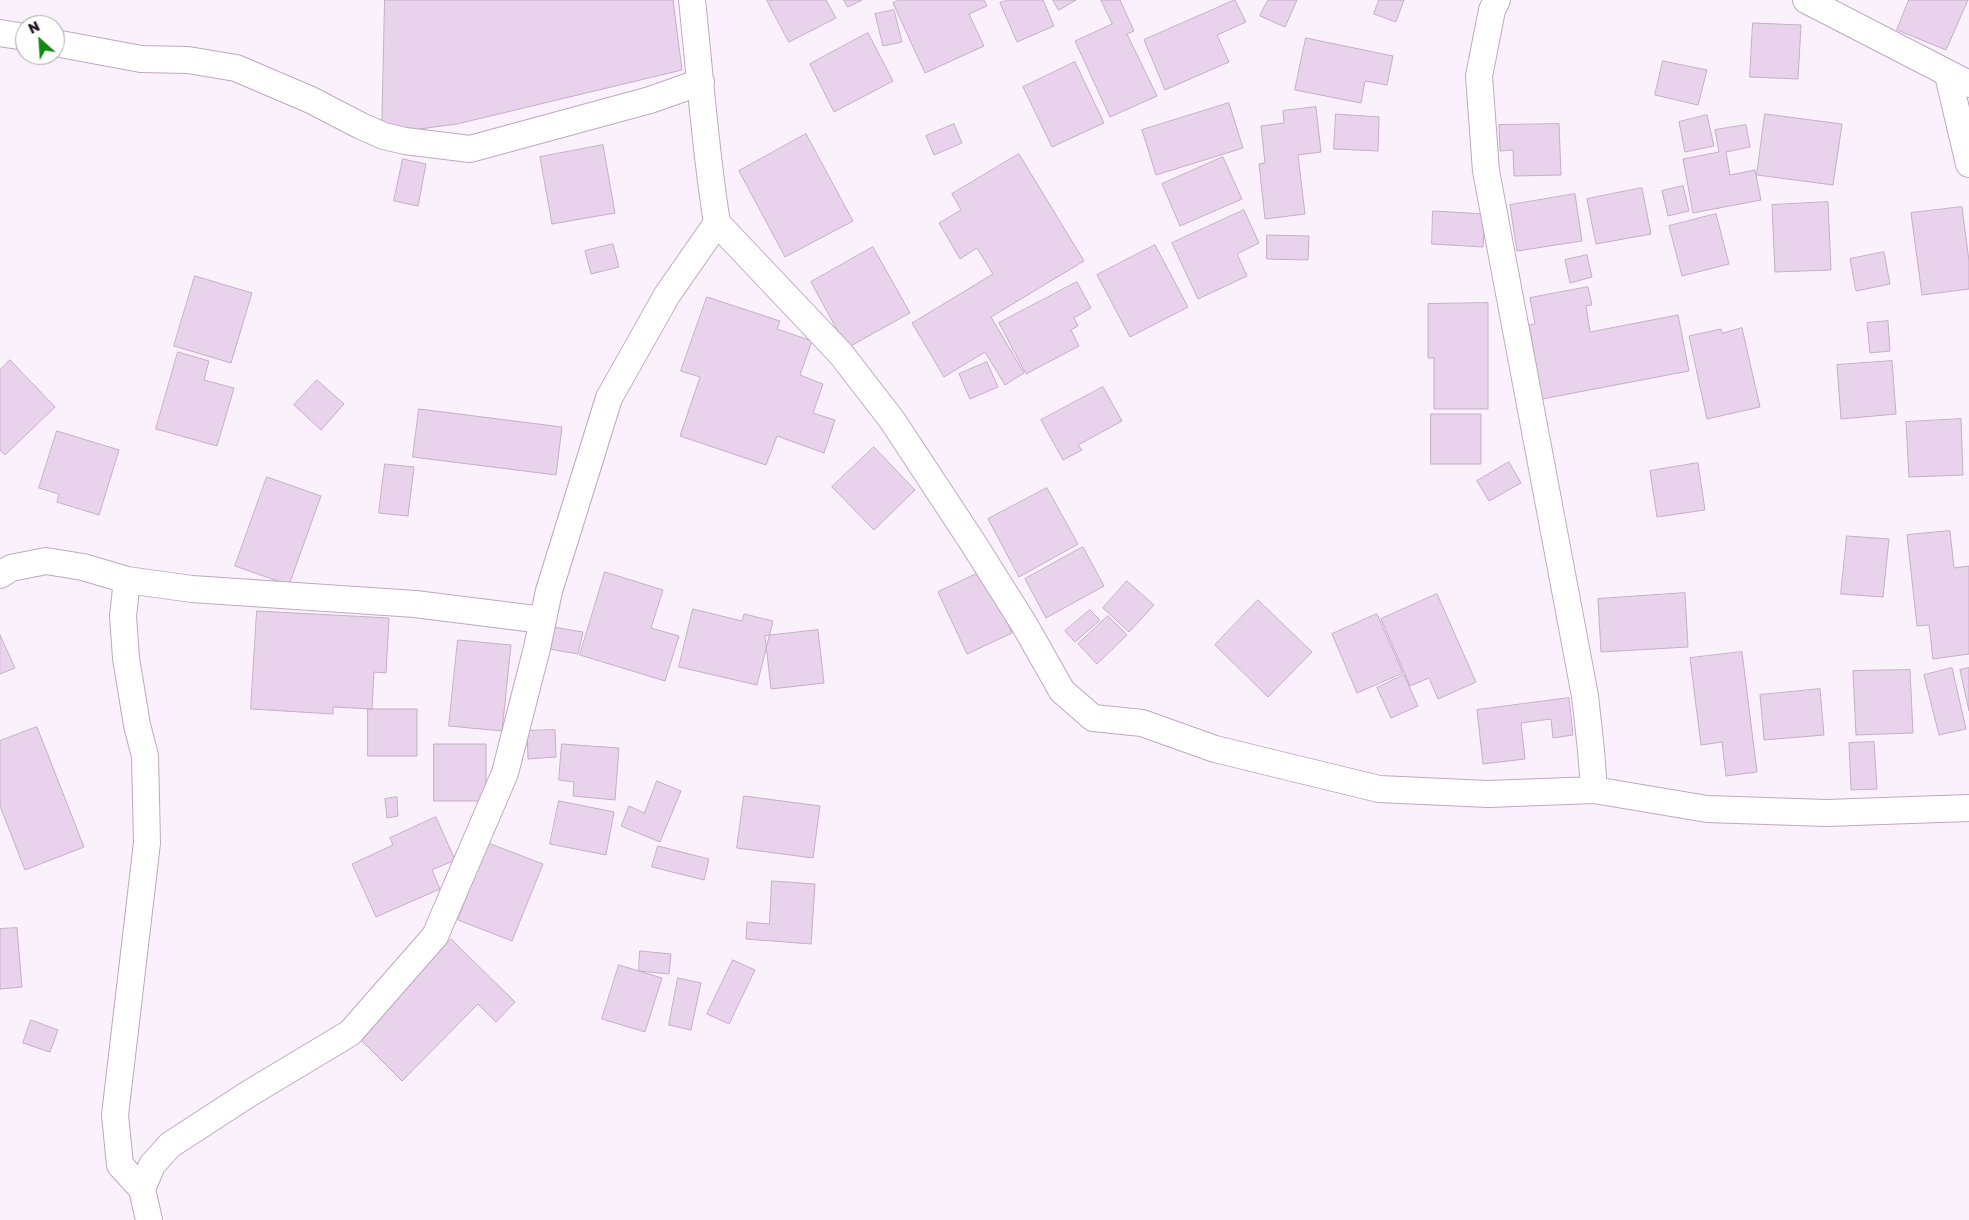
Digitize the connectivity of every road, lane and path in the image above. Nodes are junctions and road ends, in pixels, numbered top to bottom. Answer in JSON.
{"nodes":[{"id":1,"x":692,"y":0,"type":"edge"},
{"id":2,"x":1497,"y":0,"type":"edge"},
{"id":3,"x":1806,"y":0,"type":"edge"},
{"id":4,"x":0,"y":33,"type":"edge"},
{"id":5,"x":15,"y":35,"type":"edge"},
{"id":6,"x":65,"y":45,"type":"edge"},
{"id":7,"x":1958,"y":80,"type":"edge"},
{"id":8,"x":701,"y":82,"type":"junction"},
{"id":9,"x":1969,"y":164,"type":"edge"},
{"id":10,"x":717,"y":223,"type":"junction"},
{"id":11,"x":0,"y":575,"type":"edge"},
{"id":12,"x":127,"y":580,"type":"junction"},
{"id":13,"x":543,"y":620,"type":"junction"},
{"id":14,"x":1594,"y":790,"type":"junction"},
{"id":15,"x":1969,"y":808,"type":"edge"},
{"id":16,"x":142,"y":1189,"type":"junction"},
{"id":17,"x":149,"y":1220,"type":"edge"}],
"edges":[{"from":1,"to":8,"type":"street"},
{"from":2,"to":14,"type":"street"},
{"from":3,"to":7,"type":"street"},
{"from":4,"to":5,"type":"street"},
{"from":6,"to":8,"type":"street"},
{"from":7,"to":9,"type":"street"},
{"from":8,"to":10,"type":"street"},
{"from":10,"to":13,"type":"street"},
{"from":10,"to":14,"type":"street"},
{"from":11,"to":12,"type":"street"},
{"from":12,"to":13,"type":"street"},
{"from":12,"to":16,"type":"street"},
{"from":13,"to":16,"type":"street"},
{"from":14,"to":15,"type":"street"},
{"from":16,"to":17,"type":"street"}]}
